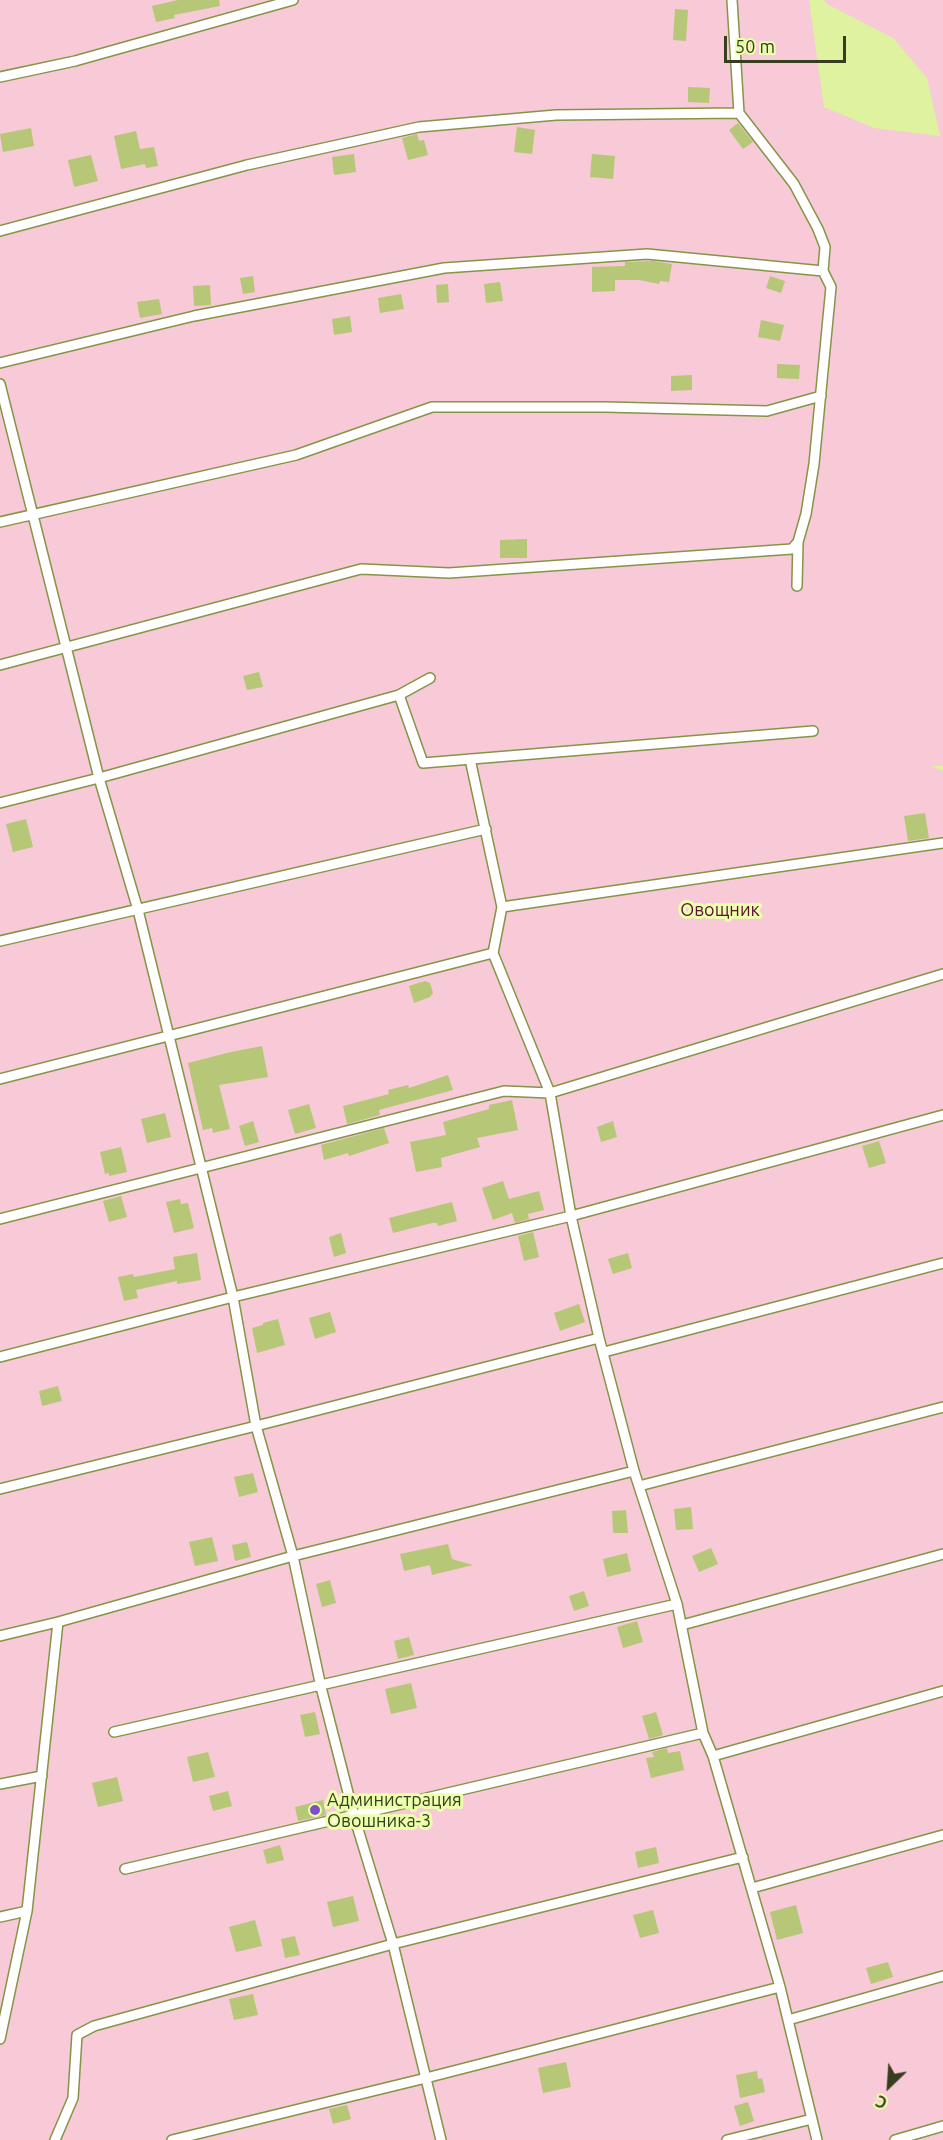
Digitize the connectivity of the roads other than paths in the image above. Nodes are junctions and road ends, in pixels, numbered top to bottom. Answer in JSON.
{"nodes":[{"id":1,"x":293,"y":0,"type":"edge"},
{"id":2,"x":732,"y":0,"type":"edge"},
{"id":3,"x":0,"y":77,"type":"edge"},
{"id":4,"x":739,"y":112,"type":"junction"},
{"id":5,"x":0,"y":231,"type":"edge"},
{"id":6,"x":823,"y":271,"type":"junction"},
{"id":7,"x":0,"y":363,"type":"edge"},
{"id":8,"x":0,"y":384,"type":"edge"},
{"id":9,"x":821,"y":396,"type":"junction"},
{"id":10,"x":32,"y":513,"type":"junction"},
{"id":11,"x":0,"y":522,"type":"edge"},
{"id":12,"x":798,"y":542,"type":"junction"},
{"id":13,"x":797,"y":586,"type":"dead end"},
{"id":14,"x":67,"y":647,"type":"junction"},
{"id":15,"x":0,"y":665,"type":"edge"},
{"id":16,"x":430,"y":678,"type":"dead end"},
{"id":17,"x":399,"y":695,"type":"junction"},
{"id":18,"x":813,"y":731,"type":"dead end"},
{"id":19,"x":470,"y":759,"type":"junction"},
{"id":20,"x":99,"y":778,"type":"junction"},
{"id":21,"x":0,"y":803,"type":"edge"},
{"id":22,"x":486,"y":829,"type":"junction"},
{"id":23,"x":943,"y":843,"type":"edge"},
{"id":24,"x":502,"y":907,"type":"junction"},
{"id":25,"x":138,"y":910,"type":"junction"},
{"id":26,"x":0,"y":941,"type":"edge"},
{"id":27,"x":493,"y":953,"type":"junction"},
{"id":28,"x":943,"y":974,"type":"edge"},
{"id":29,"x":169,"y":1037,"type":"junction"},
{"id":30,"x":0,"y":1079,"type":"edge"},
{"id":31,"x":550,"y":1093,"type":"junction"},
{"id":32,"x":943,"y":1115,"type":"edge"},
{"id":33,"x":201,"y":1167,"type":"junction"},
{"id":34,"x":571,"y":1216,"type":"junction"},
{"id":35,"x":0,"y":1219,"type":"edge"},
{"id":36,"x":943,"y":1263,"type":"edge"},
{"id":37,"x":233,"y":1297,"type":"junction"},
{"id":38,"x":599,"y":1338,"type":"junction"},
{"id":39,"x":604,"y":1352,"type":"junction"},
{"id":40,"x":0,"y":1357,"type":"edge"},
{"id":41,"x":943,"y":1407,"type":"edge"},
{"id":42,"x":256,"y":1426,"type":"junction"},
{"id":43,"x":634,"y":1471,"type":"junction"},
{"id":44,"x":639,"y":1486,"type":"junction"},
{"id":45,"x":0,"y":1489,"type":"edge"},
{"id":46,"x":943,"y":1554,"type":"edge"},
{"id":47,"x":293,"y":1556,"type":"junction"},
{"id":48,"x":677,"y":1604,"type":"junction"},
{"id":49,"x":58,"y":1622,"type":"junction"},
{"id":50,"x":682,"y":1625,"type":"junction"},
{"id":51,"x":0,"y":1636,"type":"edge"},
{"id":52,"x":321,"y":1686,"type":"junction"},
{"id":53,"x":943,"y":1691,"type":"edge"},
{"id":54,"x":114,"y":1732,"type":"dead end"},
{"id":55,"x":703,"y":1732,"type":"junction"},
{"id":56,"x":713,"y":1756,"type":"junction"},
{"id":57,"x":42,"y":1776,"type":"junction"},
{"id":58,"x":0,"y":1784,"type":"edge"},
{"id":59,"x":354,"y":1816,"type":"junction"},
{"id":60,"x":943,"y":1835,"type":"edge"},
{"id":61,"x":742,"y":1857,"type":"junction"},
{"id":62,"x":125,"y":1869,"type":"dead end"},
{"id":63,"x":752,"y":1888,"type":"junction"},
{"id":64,"x":27,"y":1911,"type":"junction"},
{"id":65,"x":0,"y":1917,"type":"edge"},
{"id":66,"x":393,"y":1944,"type":"junction"},
{"id":67,"x":943,"y":1976,"type":"edge"},
{"id":68,"x":780,"y":1987,"type":"junction"},
{"id":69,"x":788,"y":2020,"type":"junction"},
{"id":70,"x":0,"y":2039,"type":"edge"},
{"id":71,"x":426,"y":2078,"type":"junction"},
{"id":72,"x":812,"y":2119,"type":"junction"},
{"id":73,"x":943,"y":2126,"type":"edge"},
{"id":74,"x":55,"y":2140,"type":"edge"},
{"id":75,"x":172,"y":2140,"type":"edge"},
{"id":76,"x":441,"y":2140,"type":"edge"},
{"id":77,"x":727,"y":2140,"type":"edge"},
{"id":78,"x":817,"y":2140,"type":"edge"},
{"id":79,"x":895,"y":2140,"type":"edge"}],
"edges":[{"from":1,"to":3,"type":"lane"},
{"from":2,"to":4,"type":"lane"},
{"from":4,"to":5,"type":"lane"},
{"from":4,"to":6,"type":"lane"},
{"from":6,"to":7,"type":"lane"},
{"from":6,"to":9,"type":"lane"},
{"from":8,"to":10,"type":"lane"},
{"from":9,"to":10,"type":"lane"},
{"from":9,"to":12,"type":"lane"},
{"from":10,"to":11,"type":"lane"},
{"from":10,"to":14,"type":"lane"},
{"from":12,"to":13,"type":"lane"},
{"from":12,"to":14,"type":"lane"},
{"from":14,"to":15,"type":"lane"},
{"from":14,"to":20,"type":"lane"},
{"from":16,"to":17,"type":"lane"},
{"from":17,"to":19,"type":"lane"},
{"from":17,"to":20,"type":"lane"},
{"from":18,"to":19,"type":"lane"},
{"from":19,"to":22,"type":"lane"},
{"from":20,"to":21,"type":"lane"},
{"from":20,"to":25,"type":"lane"},
{"from":22,"to":24,"type":"lane"},
{"from":22,"to":25,"type":"lane"},
{"from":23,"to":24,"type":"lane"},
{"from":24,"to":27,"type":"lane"},
{"from":25,"to":26,"type":"lane"},
{"from":25,"to":29,"type":"lane"},
{"from":27,"to":29,"type":"lane"},
{"from":27,"to":31,"type":"lane"},
{"from":28,"to":31,"type":"lane"},
{"from":29,"to":30,"type":"lane"},
{"from":29,"to":33,"type":"lane"},
{"from":31,"to":33,"type":"lane"},
{"from":31,"to":34,"type":"lane"},
{"from":32,"to":34,"type":"lane"},
{"from":33,"to":35,"type":"lane"},
{"from":33,"to":37,"type":"lane"},
{"from":34,"to":37,"type":"lane"},
{"from":34,"to":38,"type":"lane"},
{"from":36,"to":39,"type":"lane"},
{"from":37,"to":40,"type":"lane"},
{"from":37,"to":42,"type":"lane"},
{"from":38,"to":39,"type":"lane"},
{"from":38,"to":42,"type":"lane"},
{"from":39,"to":43,"type":"lane"},
{"from":41,"to":44,"type":"lane"},
{"from":42,"to":45,"type":"lane"},
{"from":42,"to":47,"type":"lane"},
{"from":43,"to":44,"type":"lane"},
{"from":43,"to":47,"type":"lane"},
{"from":44,"to":48,"type":"lane"},
{"from":46,"to":50,"type":"lane"},
{"from":47,"to":49,"type":"lane"},
{"from":47,"to":52,"type":"lane"},
{"from":48,"to":50,"type":"lane"},
{"from":48,"to":52,"type":"lane"},
{"from":49,"to":51,"type":"lane"},
{"from":49,"to":57,"type":"lane"},
{"from":50,"to":55,"type":"lane"},
{"from":52,"to":54,"type":"lane"},
{"from":52,"to":59,"type":"lane"},
{"from":53,"to":56,"type":"lane"},
{"from":55,"to":56,"type":"lane"},
{"from":55,"to":59,"type":"lane"},
{"from":56,"to":61,"type":"lane"},
{"from":57,"to":58,"type":"lane"},
{"from":57,"to":64,"type":"lane"},
{"from":59,"to":62,"type":"lane"},
{"from":59,"to":66,"type":"lane"},
{"from":60,"to":63,"type":"lane"},
{"from":61,"to":63,"type":"lane"},
{"from":61,"to":66,"type":"lane"},
{"from":63,"to":68,"type":"lane"},
{"from":64,"to":65,"type":"lane"},
{"from":64,"to":70,"type":"lane"},
{"from":66,"to":71,"type":"lane"},
{"from":66,"to":74,"type":"lane"},
{"from":67,"to":69,"type":"lane"},
{"from":68,"to":69,"type":"lane"},
{"from":68,"to":71,"type":"lane"},
{"from":69,"to":72,"type":"lane"},
{"from":71,"to":75,"type":"lane"},
{"from":71,"to":76,"type":"lane"},
{"from":72,"to":77,"type":"lane"},
{"from":72,"to":78,"type":"lane"},
{"from":73,"to":79,"type":"lane"}]}
